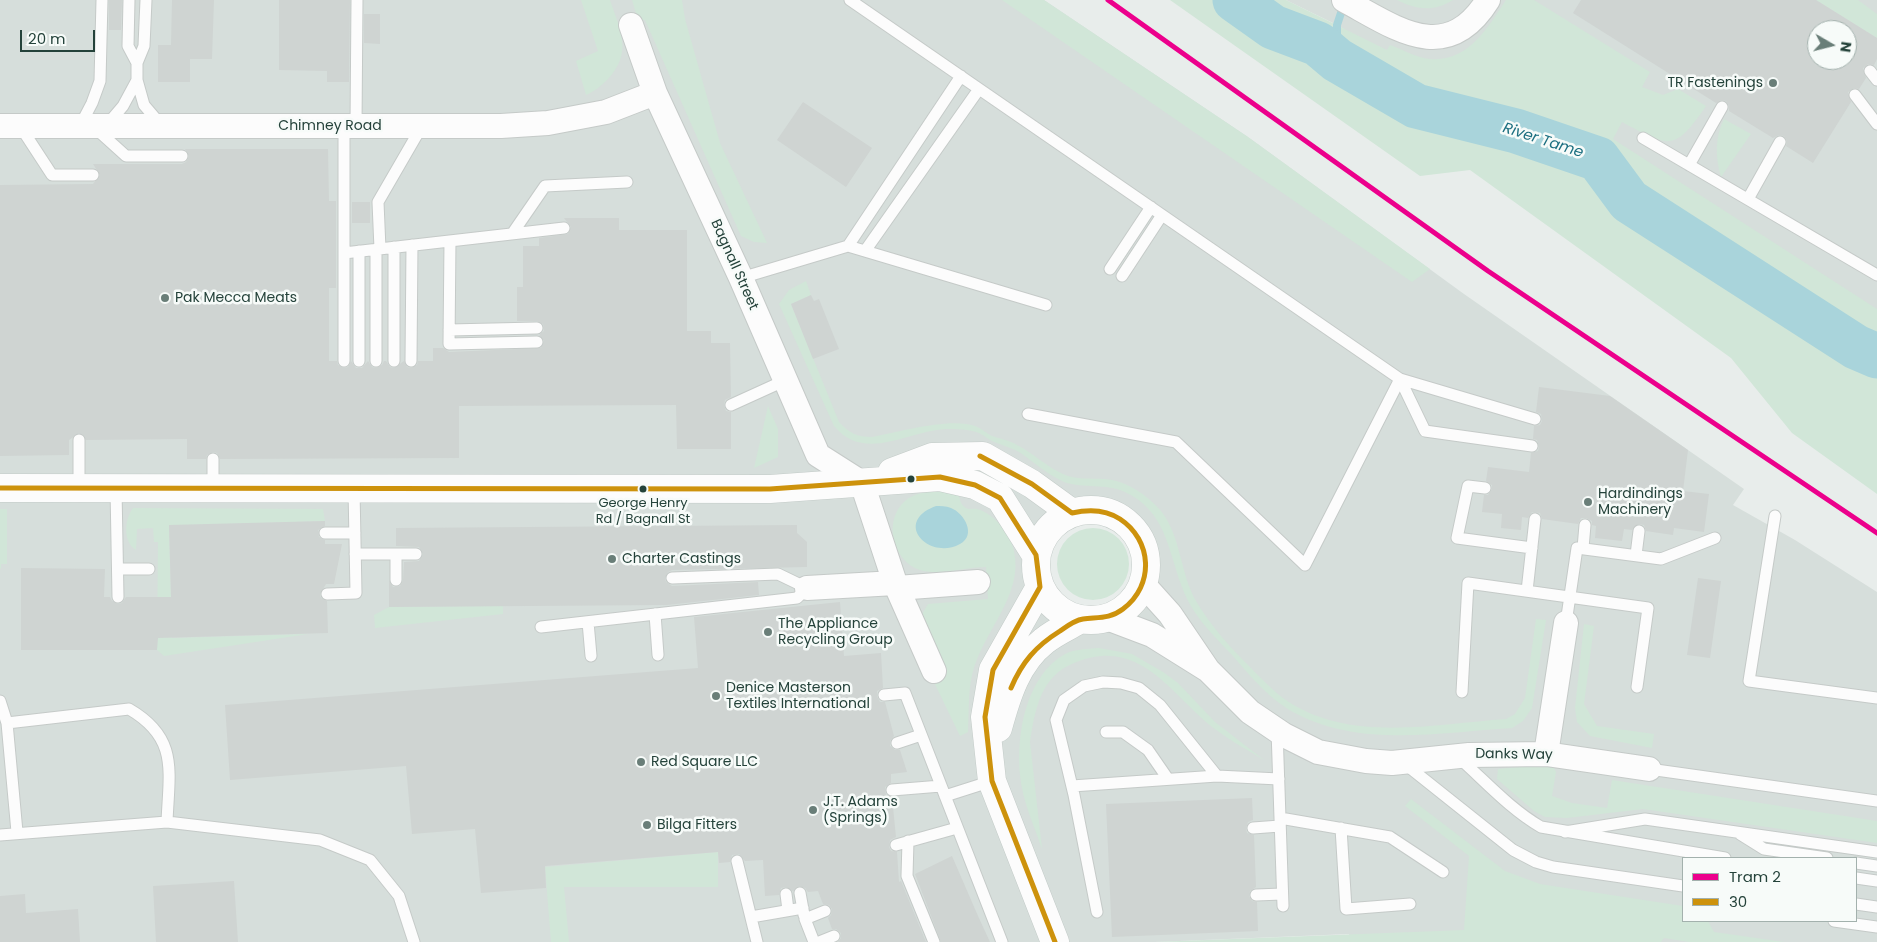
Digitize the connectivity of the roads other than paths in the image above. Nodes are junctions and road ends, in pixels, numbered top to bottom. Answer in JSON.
{"nodes":[{"id":1,"x":102,"y":0,"type":"edge"},
{"id":2,"x":129,"y":0,"type":"edge"},
{"id":3,"x":146,"y":0,"type":"edge"},
{"id":4,"x":357,"y":0,"type":"edge"},
{"id":5,"x":850,"y":0,"type":"edge"},
{"id":6,"x":1344,"y":0,"type":"edge"},
{"id":7,"x":1488,"y":0,"type":"edge"},
{"id":8,"x":631,"y":25,"type":"dead end"},
{"id":9,"x":137,"y":63,"type":"junction"},
{"id":10,"x":961,"y":76,"type":"junction"},
{"id":11,"x":137,"y":80,"type":"junction"},
{"id":12,"x":979,"y":89,"type":"junction"},
{"id":13,"x":655,"y":93,"type":"junction"},
{"id":14,"x":1855,"y":95,"type":"dead end"},
{"id":15,"x":1722,"y":107,"type":"dead end"},
{"id":16,"x":1877,"y":124,"type":"edge"},
{"id":17,"x":10,"y":126,"type":"edge"},
{"id":18,"x":93,"y":126,"type":"junction"},
{"id":19,"x":162,"y":126,"type":"junction"},
{"id":20,"x":350,"y":126,"type":"junction"},
{"id":21,"x":422,"y":126,"type":"junction"},
{"id":22,"x":1643,"y":138,"type":"dead end"},
{"id":23,"x":1780,"y":142,"type":"dead end"},
{"id":24,"x":182,"y":156,"type":"dead end"},
{"id":25,"x":1689,"y":165,"type":"junction"},
{"id":26,"x":93,"y":175,"type":"dead end"},
{"id":27,"x":627,"y":182,"type":"dead end"},
{"id":28,"x":1748,"y":199,"type":"junction"},
{"id":29,"x":1151,"y":207,"type":"junction"},
{"id":30,"x":1162,"y":215,"type":"junction"},
{"id":31,"x":564,"y":228,"type":"dead end"},
{"id":32,"x":512,"y":234,"type":"junction"},
{"id":33,"x":450,"y":241,"type":"junction"},
{"id":34,"x":412,"y":245,"type":"junction"},
{"id":35,"x":848,"y":246,"type":"junction"},
{"id":36,"x":394,"y":247,"type":"junction"},
{"id":37,"x":378,"y":249,"type":"junction"},
{"id":38,"x":359,"y":251,"type":"junction"},
{"id":39,"x":865,"y":251,"type":"junction"},
{"id":40,"x":344,"y":253,"type":"junction"},
{"id":41,"x":1110,"y":270,"type":"dead end"},
{"id":42,"x":1877,"y":275,"type":"edge"},
{"id":43,"x":1122,"y":276,"type":"dead end"},
{"id":44,"x":741,"y":278,"type":"junction"},
{"id":45,"x":1046,"y":304,"type":"dead end"},
{"id":46,"x":537,"y":328,"type":"dead end"},
{"id":47,"x":449,"y":330,"type":"junction"},
{"id":48,"x":537,"y":342,"type":"dead end"},
{"id":49,"x":344,"y":361,"type":"dead end"},
{"id":50,"x":359,"y":361,"type":"dead end"},
{"id":51,"x":376,"y":361,"type":"dead end"},
{"id":52,"x":394,"y":361,"type":"dead end"},
{"id":53,"x":411,"y":361,"type":"dead end"},
{"id":54,"x":1400,"y":379,"type":"junction"},
{"id":55,"x":786,"y":380,"type":"junction"},
{"id":56,"x":731,"y":406,"type":"dead end"},
{"id":57,"x":1028,"y":414,"type":"dead end"},
{"id":58,"x":1535,"y":419,"type":"dead end"},
{"id":59,"x":79,"y":440,"type":"dead end"},
{"id":60,"x":1532,"y":446,"type":"dead end"},
{"id":61,"x":213,"y":459,"type":"dead end"},
{"id":62,"x":862,"y":484,"type":"junction"},
{"id":63,"x":0,"y":488,"type":"edge"},
{"id":64,"x":79,"y":488,"type":"junction"},
{"id":65,"x":1485,"y":488,"type":"dead end"},
{"id":66,"x":116,"y":489,"type":"junction"},
{"id":67,"x":213,"y":489,"type":"junction"},
{"id":68,"x":354,"y":489,"type":"junction"},
{"id":69,"x":1072,"y":513,"type":"junction"},
{"id":70,"x":1775,"y":516,"type":"dead end"},
{"id":71,"x":1535,"y":518,"type":"dead end"},
{"id":72,"x":1585,"y":524,"type":"dead end"},
{"id":73,"x":1639,"y":530,"type":"dead end"},
{"id":74,"x":325,"y":533,"type":"dead end"},
{"id":75,"x":355,"y":533,"type":"junction"},
{"id":76,"x":1716,"y":538,"type":"dead end"},
{"id":77,"x":1532,"y":548,"type":"junction"},
{"id":78,"x":1583,"y":548,"type":"junction"},
{"id":79,"x":355,"y":554,"type":"junction"},
{"id":80,"x":396,"y":554,"type":"junction"},
{"id":81,"x":416,"y":554,"type":"dead end"},
{"id":82,"x":1036,"y":555,"type":"junction"},
{"id":83,"x":1636,"y":555,"type":"junction"},
{"id":84,"x":118,"y":569,"type":"junction"},
{"id":85,"x":149,"y":569,"type":"dead end"},
{"id":86,"x":672,"y":578,"type":"dead end"},
{"id":87,"x":396,"y":580,"type":"dead end"},
{"id":88,"x":978,"y":582,"type":"dead end"},
{"id":89,"x":1142,"y":584,"type":"junction"},
{"id":90,"x":896,"y":586,"type":"junction"},
{"id":91,"x":1040,"y":587,"type":"junction"},
{"id":92,"x":1527,"y":591,"type":"junction"},
{"id":93,"x":327,"y":594,"type":"dead end"},
{"id":94,"x":1569,"y":596,"type":"junction"},
{"id":95,"x":118,"y":597,"type":"dead end"},
{"id":96,"x":800,"y":597,"type":"junction"},
{"id":97,"x":655,"y":614,"type":"junction"},
{"id":98,"x":1094,"y":619,"type":"junction"},
{"id":99,"x":588,"y":622,"type":"junction"},
{"id":100,"x":1566,"y":623,"type":"joint"},
{"id":101,"x":541,"y":627,"type":"dead end"},
{"id":102,"x":658,"y":655,"type":"dead end"},
{"id":103,"x":591,"y":656,"type":"dead end"},
{"id":104,"x":1208,"y":670,"type":"junction"},
{"id":105,"x":934,"y":671,"type":"dead end"},
{"id":106,"x":1637,"y":687,"type":"dead end"},
{"id":107,"x":1462,"y":692,"type":"dead end"},
{"id":108,"x":884,"y":695,"type":"dead end"},
{"id":109,"x":1877,"y":698,"type":"edge"},
{"id":110,"x":0,"y":701,"type":"edge"},
{"id":111,"x":7,"y":723,"type":"junction"},
{"id":112,"x":1278,"y":730,"type":"junction"},
{"id":113,"x":1106,"y":732,"type":"dead end"},
{"id":114,"x":921,"y":735,"type":"junction"},
{"id":115,"x":897,"y":743,"type":"dead end"},
{"id":116,"x":1546,"y":754,"type":"junction"},
{"id":117,"x":1457,"y":756,"type":"junction"},
{"id":118,"x":1402,"y":762,"type":"junction"},
{"id":119,"x":992,"y":769,"type":"junction"},
{"id":120,"x":1649,"y":770,"type":"joint"},
{"id":121,"x":1217,"y":776,"type":"junction"},
{"id":122,"x":1168,"y":779,"type":"junction"},
{"id":123,"x":1279,"y":779,"type":"junction"},
{"id":124,"x":1072,"y":786,"type":"junction"},
{"id":125,"x":892,"y":790,"type":"dead end"},
{"id":126,"x":943,"y":791,"type":"junction"},
{"id":127,"x":1877,"y":801,"type":"edge"},
{"id":128,"x":167,"y":822,"type":"junction"},
{"id":129,"x":1280,"y":822,"type":"junction"},
{"id":130,"x":957,"y":828,"type":"junction"},
{"id":131,"x":1253,"y":828,"type":"dead end"},
{"id":132,"x":1341,"y":828,"type":"junction"},
{"id":133,"x":17,"y":832,"type":"junction"},
{"id":134,"x":1565,"y":832,"type":"junction"},
{"id":135,"x":1736,"y":832,"type":"junction"},
{"id":136,"x":0,"y":834,"type":"edge"},
{"id":137,"x":1877,"y":852,"type":"edge"},
{"id":138,"x":1719,"y":857,"type":"edge"},
{"id":139,"x":1819,"y":857,"type":"edge"},
{"id":140,"x":737,"y":861,"type":"dead end"},
{"id":141,"x":1857,"y":863,"type":"edge"},
{"id":142,"x":1877,"y":866,"type":"edge"},
{"id":143,"x":1443,"y":872,"type":"dead end"},
{"id":144,"x":1857,"y":878,"type":"edge"},
{"id":145,"x":1877,"y":881,"type":"edge"},
{"id":146,"x":1682,"y":886,"type":"edge"},
{"id":147,"x":800,"y":893,"type":"dead end"},
{"id":148,"x":786,"y":894,"type":"dead end"},
{"id":149,"x":1256,"y":895,"type":"dead end"},
{"id":150,"x":1410,"y":904,"type":"dead end"},
{"id":151,"x":1857,"y":904,"type":"edge"},
{"id":152,"x":1877,"y":907,"type":"edge"},
{"id":153,"x":788,"y":910,"type":"junction"},
{"id":154,"x":825,"y":911,"type":"dead end"},
{"id":155,"x":1097,"y":912,"type":"dead end"},
{"id":156,"x":804,"y":913,"type":"junction"},
{"id":157,"x":751,"y":917,"type":"junction"},
{"id":158,"x":1841,"y":922,"type":"edge"},
{"id":159,"x":1877,"y":927,"type":"edge"},
{"id":160,"x":834,"y":936,"type":"dead end"},
{"id":161,"x":414,"y":942,"type":"edge"},
{"id":162,"x":757,"y":942,"type":"edge"},
{"id":163,"x":814,"y":942,"type":"edge"},
{"id":164,"x":818,"y":942,"type":"edge"},
{"id":165,"x":934,"y":942,"type":"edge"},
{"id":166,"x":1002,"y":942,"type":"edge"},
{"id":167,"x":1055,"y":942,"type":"edge"}],
"edges":[{"from":1,"to":18,"type":"lane"},
{"from":2,"to":9,"type":"lane"},
{"from":3,"to":9,"type":"lane"},
{"from":4,"to":20,"type":"lane"},
{"from":5,"to":10,"type":"lane"},
{"from":6,"to":7,"type":"street"},
{"from":8,"to":13,"type":"street","name":"Bagnall Street"},
{"from":9,"to":11,"type":"lane"},
{"from":10,"to":12,"type":"lane"},
{"from":10,"to":35,"type":"lane"},
{"from":11,"to":18,"type":"lane"},
{"from":11,"to":19,"type":"lane"},
{"from":12,"to":29,"type":"lane"},
{"from":12,"to":39,"type":"lane"},
{"from":13,"to":21,"type":"street","name":"Chimney Road"},
{"from":13,"to":44,"type":"street","name":"Bagnall Street"},
{"from":14,"to":16,"type":"lane"},
{"from":15,"to":25,"type":"lane"},
{"from":17,"to":18,"type":"street","name":"Chimney Road"},
{"from":17,"to":26,"type":"lane"},
{"from":18,"to":19,"type":"street","name":"Chimney Road"},
{"from":18,"to":24,"type":"lane"},
{"from":19,"to":20,"type":"street","name":"Chimney Road"},
{"from":20,"to":21,"type":"street","name":"Chimney Road"},
{"from":20,"to":40,"type":"lane"},
{"from":21,"to":37,"type":"lane"},
{"from":22,"to":25,"type":"lane"},
{"from":23,"to":28,"type":"lane"},
{"from":25,"to":28,"type":"lane"},
{"from":27,"to":32,"type":"lane"},
{"from":28,"to":42,"type":"lane"},
{"from":29,"to":30,"type":"lane"},
{"from":29,"to":41,"type":"lane"},
{"from":30,"to":43,"type":"lane"},
{"from":30,"to":54,"type":"lane"},
{"from":31,"to":32,"type":"lane"},
{"from":32,"to":33,"type":"lane"},
{"from":33,"to":34,"type":"lane"},
{"from":33,"to":47,"type":"lane"},
{"from":34,"to":36,"type":"lane"},
{"from":34,"to":53,"type":"lane"},
{"from":35,"to":39,"type":"lane"},
{"from":35,"to":44,"type":"lane"},
{"from":36,"to":37,"type":"lane"},
{"from":36,"to":52,"type":"lane"},
{"from":37,"to":38,"type":"lane"},
{"from":37,"to":51,"type":"lane"},
{"from":38,"to":40,"type":"lane"},
{"from":38,"to":50,"type":"lane"},
{"from":39,"to":45,"type":"lane"},
{"from":40,"to":49,"type":"lane"},
{"from":44,"to":55,"type":"street","name":"Bagnall Street"},
{"from":46,"to":47,"type":"lane"},
{"from":47,"to":48,"type":"lane"},
{"from":54,"to":57,"type":"lane"},
{"from":54,"to":58,"type":"lane"},
{"from":54,"to":60,"type":"lane"},
{"from":55,"to":56,"type":"lane"},
{"from":55,"to":62,"type":"street","name":"Bagnall Street"},
{"from":59,"to":64,"type":"lane"},
{"from":61,"to":67,"type":"lane"},
{"from":62,"to":68,"type":"street"},
{"from":62,"to":69,"type":"street"},
{"from":62,"to":82,"type":"street"},
{"from":62,"to":90,"type":"street"},
{"from":63,"to":64,"type":"street"},
{"from":64,"to":66,"type":"street"},
{"from":65,"to":77,"type":"lane"},
{"from":66,"to":67,"type":"street"},
{"from":66,"to":84,"type":"lane"},
{"from":67,"to":68,"type":"street"},
{"from":68,"to":75,"type":"lane"},
{"from":69,"to":82,"type":"street"},
{"from":69,"to":89,"type":"street"},
{"from":70,"to":109,"type":"lane"},
{"from":71,"to":77,"type":"lane"},
{"from":72,"to":78,"type":"lane"},
{"from":73,"to":83,"type":"lane"},
{"from":74,"to":75,"type":"lane"},
{"from":75,"to":79,"type":"lane"},
{"from":76,"to":83,"type":"lane"},
{"from":77,"to":92,"type":"lane"},
{"from":78,"to":83,"type":"lane"},
{"from":78,"to":94,"type":"lane"},
{"from":79,"to":80,"type":"lane"},
{"from":79,"to":93,"type":"lane"},
{"from":80,"to":81,"type":"lane"},
{"from":80,"to":87,"type":"lane"},
{"from":82,"to":91,"type":"street"},
{"from":84,"to":85,"type":"lane"},
{"from":84,"to":95,"type":"lane"},
{"from":86,"to":96,"type":"lane"},
{"from":88,"to":90,"type":"street"},
{"from":89,"to":98,"type":"street"},
{"from":89,"to":104,"type":"street","name":"Danks Way"},
{"from":90,"to":96,"type":"street"},
{"from":90,"to":105,"type":"street"},
{"from":91,"to":98,"type":"street"},
{"from":91,"to":119,"type":"street"},
{"from":92,"to":94,"type":"lane"},
{"from":92,"to":107,"type":"lane"},
{"from":94,"to":100,"type":"lane"},
{"from":94,"to":106,"type":"lane"},
{"from":96,"to":97,"type":"lane"},
{"from":97,"to":99,"type":"lane"},
{"from":97,"to":102,"type":"lane"},
{"from":98,"to":104,"type":"street","name":"Danks Way"},
{"from":98,"to":119,"type":"street"},
{"from":99,"to":101,"type":"lane"},
{"from":99,"to":103,"type":"lane"},
{"from":100,"to":116,"type":"street"},
{"from":104,"to":112,"type":"street","name":"Danks Way"},
{"from":108,"to":114,"type":"lane"},
{"from":110,"to":111,"type":"lane"},
{"from":111,"to":128,"type":"lane"},
{"from":111,"to":133,"type":"lane"},
{"from":112,"to":118,"type":"street","name":"Danks Way"},
{"from":112,"to":123,"type":"lane"},
{"from":113,"to":122,"type":"lane"},
{"from":114,"to":115,"type":"lane"},
{"from":114,"to":126,"type":"lane"},
{"from":116,"to":117,"type":"street","name":"Danks Way"},
{"from":116,"to":120,"type":"street","name":"Danks Way"},
{"from":117,"to":118,"type":"street","name":"Danks Way"},
{"from":117,"to":134,"type":"lane"},
{"from":118,"to":146,"type":"lane"},
{"from":119,"to":126,"type":"lane"},
{"from":119,"to":167,"type":"street"},
{"from":120,"to":127,"type":"lane","name":"Danks Way"},
{"from":121,"to":122,"type":"lane"},
{"from":121,"to":123,"type":"lane"},
{"from":121,"to":124,"type":"lane"},
{"from":122,"to":124,"type":"lane"},
{"from":123,"to":129,"type":"lane"},
{"from":124,"to":155,"type":"lane"},
{"from":125,"to":126,"type":"lane"},
{"from":126,"to":130,"type":"lane"},
{"from":128,"to":133,"type":"lane"},
{"from":128,"to":161,"type":"lane"},
{"from":129,"to":131,"type":"lane"},
{"from":129,"to":132,"type":"lane"},
{"from":129,"to":149,"type":"lane"},
{"from":130,"to":165,"type":"lane"},
{"from":130,"to":166,"type":"lane"},
{"from":132,"to":143,"type":"lane"},
{"from":132,"to":150,"type":"lane"},
{"from":133,"to":136,"type":"lane"},
{"from":134,"to":135,"type":"lane"},
{"from":134,"to":138,"type":"lane"},
{"from":135,"to":137,"type":"lane"},
{"from":135,"to":139,"type":"lane"},
{"from":140,"to":157,"type":"lane"},
{"from":141,"to":142,"type":"lane"},
{"from":144,"to":145,"type":"lane"},
{"from":147,"to":156,"type":"lane"},
{"from":148,"to":153,"type":"lane"},
{"from":151,"to":152,"type":"lane"},
{"from":153,"to":156,"type":"lane"},
{"from":153,"to":157,"type":"lane"},
{"from":154,"to":156,"type":"lane"},
{"from":156,"to":163,"type":"lane"},
{"from":157,"to":162,"type":"lane"},
{"from":158,"to":159,"type":"lane"},
{"from":160,"to":164,"type":"lane"}]}
